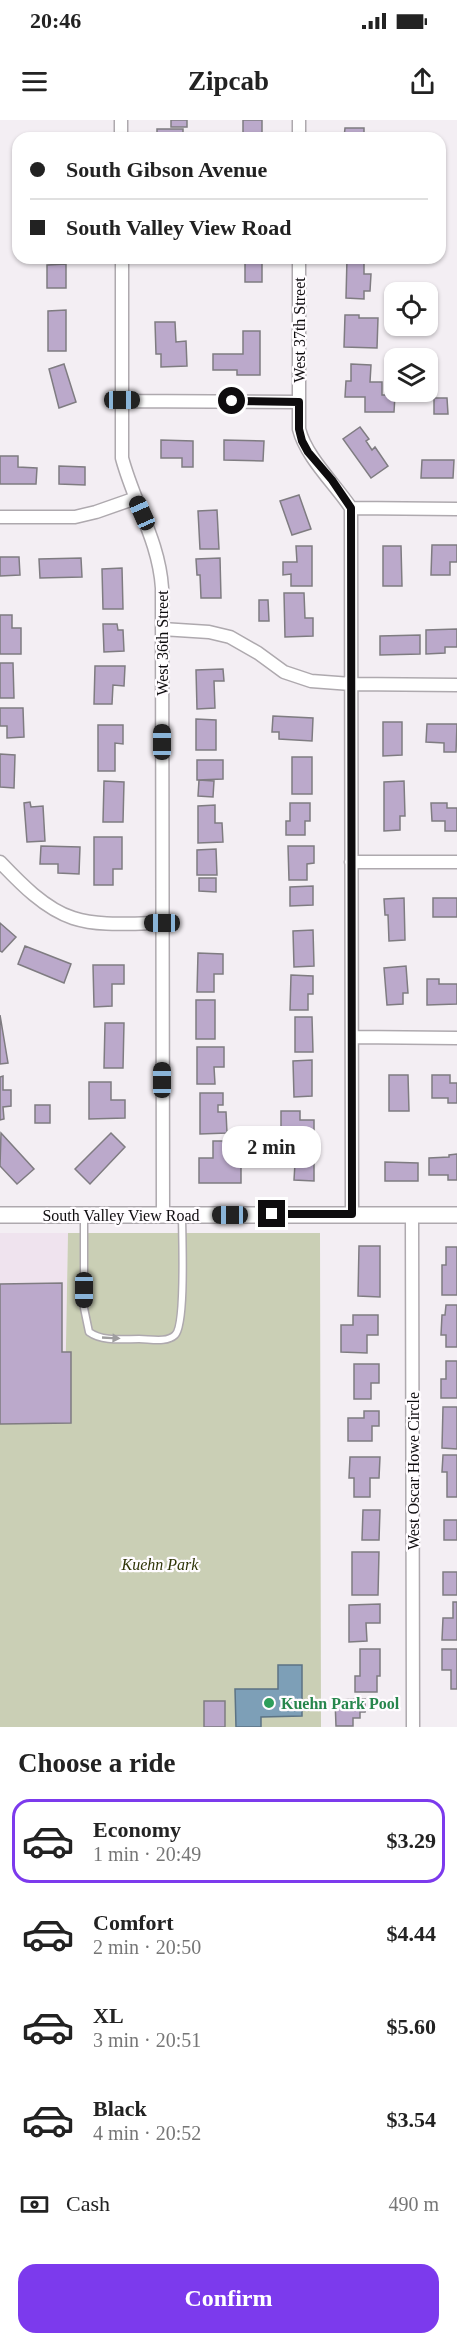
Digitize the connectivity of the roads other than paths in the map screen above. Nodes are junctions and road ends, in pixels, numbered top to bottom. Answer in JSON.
{"nodes":[{"id":1,"x":122,"y":264,"type":"edge"},
{"id":2,"x":299,"y":264,"type":"edge"},
{"id":3,"x":122,"y":400,"type":"junction"},
{"id":4,"x":299,"y":402,"type":"junction"},
{"id":5,"x":136,"y":498,"type":"junction"},
{"id":6,"x":351,"y":508,"type":"junction"},
{"id":7,"x":457,"y":509,"type":"edge"},
{"id":8,"x":0,"y":517,"type":"edge"},
{"id":9,"x":162,"y":629,"type":"junction"},
{"id":10,"x":351,"y":684,"type":"junction"},
{"id":11,"x":457,"y":686,"type":"edge"},
{"id":12,"x":0,"y":861,"type":"edge"},
{"id":13,"x":351,"y":862,"type":"junction"},
{"id":14,"x":457,"y":862,"type":"edge"},
{"id":15,"x":162,"y":923,"type":"junction"},
{"id":16,"x":352,"y":1037,"type":"junction"},
{"id":17,"x":457,"y":1038,"type":"edge"},
{"id":18,"x":352,"y":1214,"type":"junction"},
{"id":19,"x":0,"y":1215,"type":"edge"},
{"id":20,"x":84,"y":1215,"type":"junction"},
{"id":21,"x":163,"y":1215,"type":"junction"},
{"id":22,"x":182,"y":1215,"type":"junction"},
{"id":23,"x":412,"y":1215,"type":"junction"},
{"id":24,"x":457,"y":1215,"type":"edge"},
{"id":25,"x":413,"y":1727,"type":"edge"}],
"edges":[{"from":1,"to":3,"type":"street","name":"West 36th Street"},
{"from":2,"to":4,"type":"street","name":"West 37th Street"},
{"from":3,"to":4,"type":"street"},
{"from":3,"to":5,"type":"street","name":"West 36th Street"},
{"from":4,"to":6,"type":"street","name":"West 37th Street"},
{"from":5,"to":8,"type":"street"},
{"from":5,"to":9,"type":"street","name":"West 36th Street"},
{"from":6,"to":7,"type":"street"},
{"from":6,"to":10,"type":"street"},
{"from":9,"to":10,"type":"street"},
{"from":9,"to":15,"type":"street","name":"West 36th Street"},
{"from":10,"to":11,"type":"street"},
{"from":10,"to":13,"type":"street"},
{"from":12,"to":15,"type":"street"},
{"from":13,"to":14,"type":"street"},
{"from":13,"to":16,"type":"street"},
{"from":15,"to":21,"type":"street","name":"West 36th Street"},
{"from":16,"to":17,"type":"street"},
{"from":16,"to":18,"type":"street"},
{"from":18,"to":22,"type":"street","name":"South Valley View Road"},
{"from":18,"to":23,"type":"street","name":"South Valley View Road"},
{"from":19,"to":20,"type":"street","name":"South Valley View Road"},
{"from":20,"to":21,"type":"street","name":"South Valley View Road"},
{"from":20,"to":22,"type":"lane","one_way":true},
{"from":21,"to":22,"type":"street","name":"South Valley View Road"},
{"from":23,"to":24,"type":"street","name":"South Valley View Road"},
{"from":23,"to":25,"type":"street","name":"West Oscar Howe Circle"}]}
